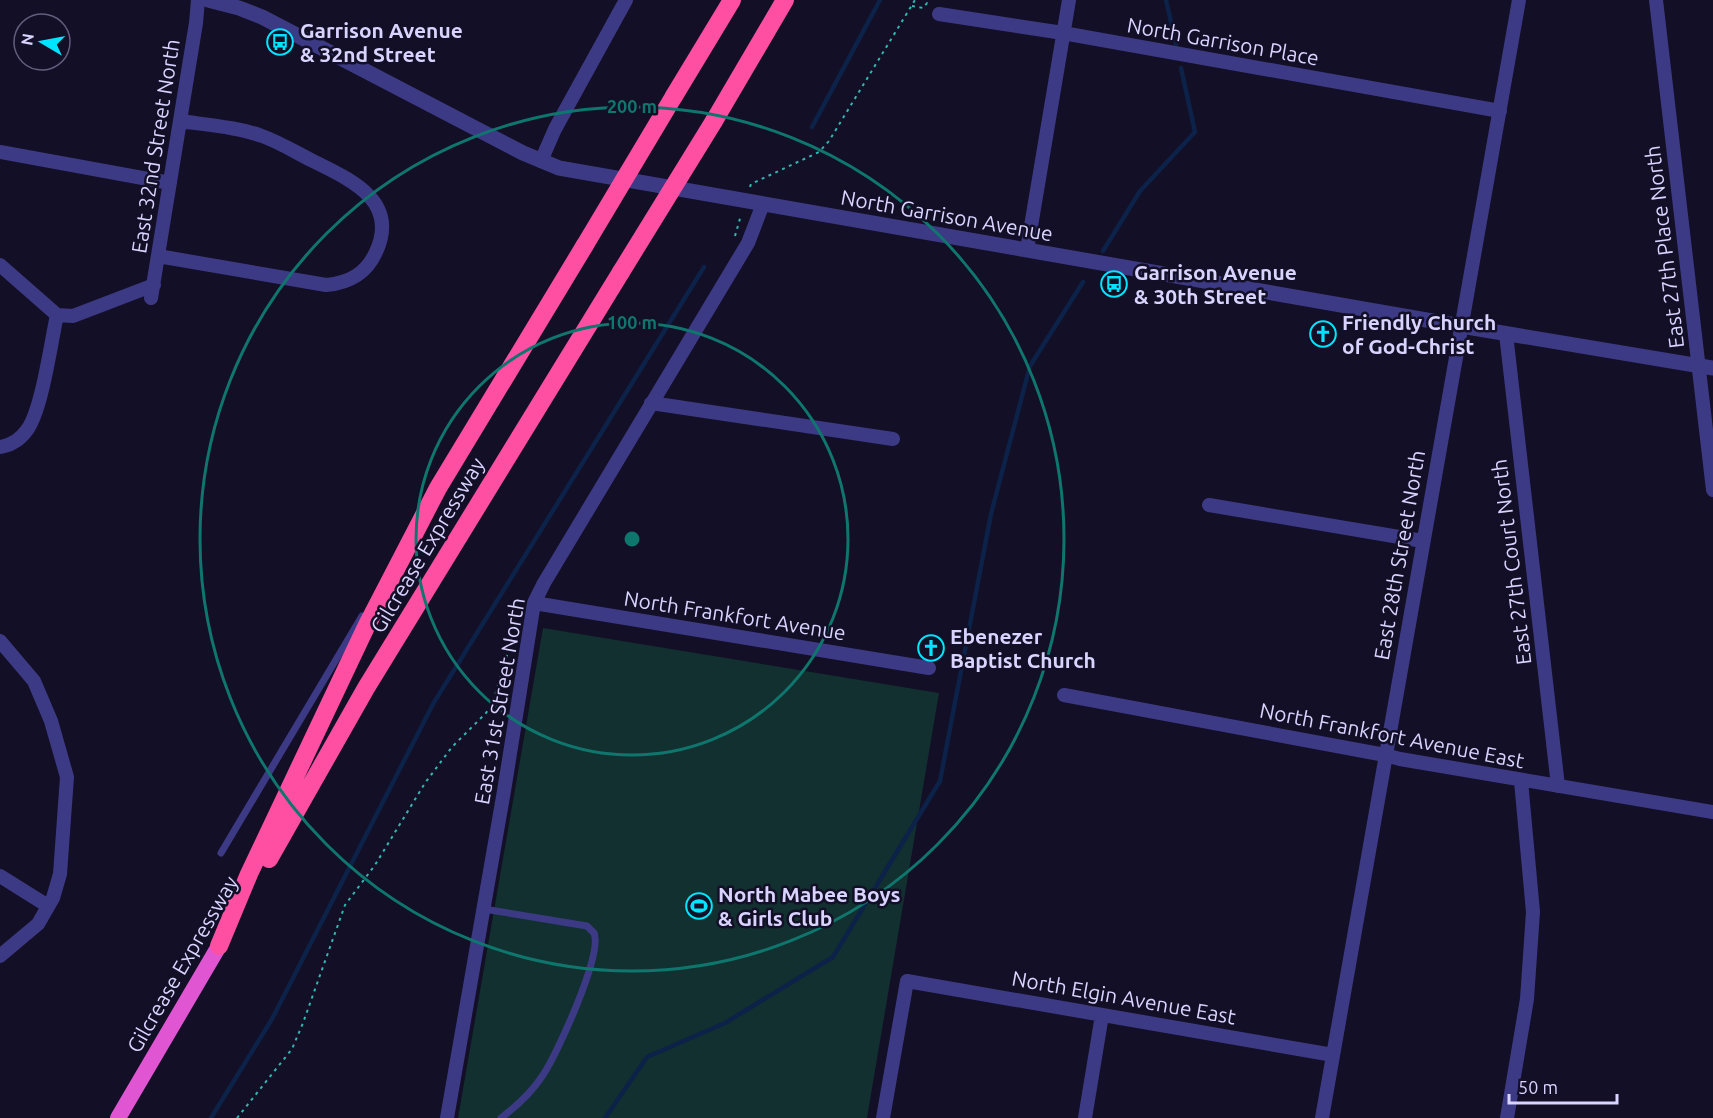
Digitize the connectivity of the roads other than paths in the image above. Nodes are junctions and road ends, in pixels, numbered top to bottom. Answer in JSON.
{"nodes":[{"id":1,"x":198,"y":0,"type":"edge"},
{"id":2,"x":208,"y":0,"type":"edge"},
{"id":3,"x":626,"y":0,"type":"edge"},
{"id":4,"x":732,"y":0,"type":"edge"},
{"id":5,"x":785,"y":0,"type":"edge"},
{"id":6,"x":1069,"y":0,"type":"edge"},
{"id":7,"x":1519,"y":0,"type":"edge"},
{"id":8,"x":1656,"y":0,"type":"edge"},
{"id":9,"x":939,"y":14,"type":"dead end"},
{"id":10,"x":1063,"y":33,"type":"junction"},
{"id":11,"x":1500,"y":111,"type":"junction"},
{"id":12,"x":180,"y":121,"type":"junction"},
{"id":13,"x":0,"y":152,"type":"edge"},
{"id":14,"x":541,"y":161,"type":"junction"},
{"id":15,"x":170,"y":183,"type":"junction"},
{"id":16,"x":763,"y":204,"type":"junction"},
{"id":17,"x":1027,"y":250,"type":"junction"},
{"id":18,"x":158,"y":256,"type":"junction"},
{"id":19,"x":0,"y":265,"type":"edge"},
{"id":20,"x":57,"y":315,"type":"junction"},
{"id":21,"x":1461,"y":326,"type":"junction"},
{"id":22,"x":1506,"y":334,"type":"junction"},
{"id":23,"x":1706,"y":367,"type":"edge"},
{"id":24,"x":651,"y":403,"type":"junction"},
{"id":25,"x":893,"y":439,"type":"dead end"},
{"id":26,"x":0,"y":447,"type":"edge"},
{"id":27,"x":438,"y":488,"type":"junction"},
{"id":28,"x":1713,"y":490,"type":"edge"},
{"id":29,"x":1209,"y":505,"type":"dead end"},
{"id":30,"x":1423,"y":541,"type":"junction"},
{"id":31,"x":534,"y":603,"type":"junction"},
{"id":32,"x":0,"y":641,"type":"edge"},
{"id":33,"x":929,"y":668,"type":"dead end"},
{"id":34,"x":1064,"y":695,"type":"dead end"},
{"id":35,"x":1385,"y":754,"type":"junction"},
{"id":36,"x":1521,"y":781,"type":"junction"},
{"id":37,"x":1558,"y":786,"type":"junction"},
{"id":38,"x":1713,"y":812,"type":"edge"},
{"id":39,"x":221,"y":853,"type":"dead end"},
{"id":40,"x":0,"y":876,"type":"edge"},
{"id":41,"x":48,"y":906,"type":"junction"},
{"id":42,"x":484,"y":909,"type":"junction"},
{"id":43,"x":219,"y":946,"type":"junction"},
{"id":44,"x":0,"y":956,"type":"edge"},
{"id":45,"x":1102,"y":1015,"type":"junction"},
{"id":46,"x":1333,"y":1055,"type":"junction"},
{"id":47,"x":118,"y":1118,"type":"edge"},
{"id":48,"x":447,"y":1118,"type":"edge"},
{"id":49,"x":501,"y":1118,"type":"edge"},
{"id":50,"x":883,"y":1118,"type":"edge"},
{"id":51,"x":1085,"y":1118,"type":"edge"},
{"id":52,"x":1322,"y":1118,"type":"edge"},
{"id":53,"x":1507,"y":1118,"type":"edge"}],
"edges":[{"from":1,"to":12,"type":"street","name":"East 32nd Street North"},
{"from":2,"to":14,"type":"street","name":"North Garrison Avenue"},
{"from":3,"to":14,"type":"street"},
{"from":4,"to":27,"type":"highway","name":"Gilcrease Expressway","bridge":true},
{"from":5,"to":43,"type":"highway","name":"Gilcrease Expressway","bridge":true},
{"from":6,"to":10,"type":"street"},
{"from":7,"to":11,"type":"street","name":"East 28th Street North"},
{"from":8,"to":23,"type":"street","name":"East 27th Place North"},
{"from":9,"to":10,"type":"street","name":"North Garrison Place"},
{"from":10,"to":11,"type":"street","name":"North Garrison Place"},
{"from":10,"to":17,"type":"street"},
{"from":11,"to":21,"type":"street","name":"East 28th Street North"},
{"from":12,"to":15,"type":"street","name":"East 32nd Street North"},
{"from":12,"to":18,"type":"street"},
{"from":13,"to":15,"type":"street"},
{"from":14,"to":16,"type":"street","name":"North Garrison Avenue"},
{"from":15,"to":18,"type":"street","name":"East 32nd Street North"},
{"from":16,"to":17,"type":"street","name":"North Garrison Avenue"},
{"from":16,"to":24,"type":"street","name":"East 31st Street North"},
{"from":17,"to":21,"type":"street","name":"North Garrison Avenue"},
{"from":18,"to":20,"type":"street","name":"East 32nd Street North"},
{"from":19,"to":20,"type":"street"},
{"from":20,"to":26,"type":"street"},
{"from":21,"to":22,"type":"street","name":"North Garrison Avenue"},
{"from":21,"to":30,"type":"street","name":"East 28th Street North"},
{"from":22,"to":23,"type":"street","name":"North Garrison Avenue"},
{"from":22,"to":37,"type":"street","name":"East 27th Court North"},
{"from":23,"to":28,"type":"street","name":"East 27th Place North"},
{"from":24,"to":25,"type":"street"},
{"from":24,"to":31,"type":"street","name":"East 31st Street North"},
{"from":27,"to":39,"type":"lane","name":"Gilcrease Expressway"},
{"from":27,"to":43,"type":"highway"},
{"from":29,"to":30,"type":"street"},
{"from":30,"to":35,"type":"street","name":"East 28th Street North"},
{"from":31,"to":33,"type":"street","name":"North Frankfort Avenue"},
{"from":31,"to":42,"type":"street","name":"East 31st Street North"},
{"from":32,"to":41,"type":"street"},
{"from":34,"to":35,"type":"street","name":"North Frankfort Avenue East"},
{"from":35,"to":36,"type":"street","name":"North Frankfort Avenue East"},
{"from":35,"to":46,"type":"street","name":"East 28th Street North"},
{"from":36,"to":37,"type":"street","name":"North Frankfort Avenue East"},
{"from":36,"to":53,"type":"street"},
{"from":37,"to":38,"type":"street","name":"North Frankfort Avenue East"},
{"from":40,"to":41,"type":"street"},
{"from":41,"to":44,"type":"street"},
{"from":42,"to":48,"type":"street","name":"East 31st Street North"},
{"from":42,"to":49,"type":"lane"},
{"from":43,"to":47,"type":"highway","name":"Gilcrease Expressway"},
{"from":45,"to":46,"type":"street","name":"North Elgin Avenue East"},
{"from":45,"to":50,"type":"street","name":"North Elgin Avenue East"},
{"from":45,"to":51,"type":"street"},
{"from":46,"to":52,"type":"street","name":"East 28th Street North"}]}
